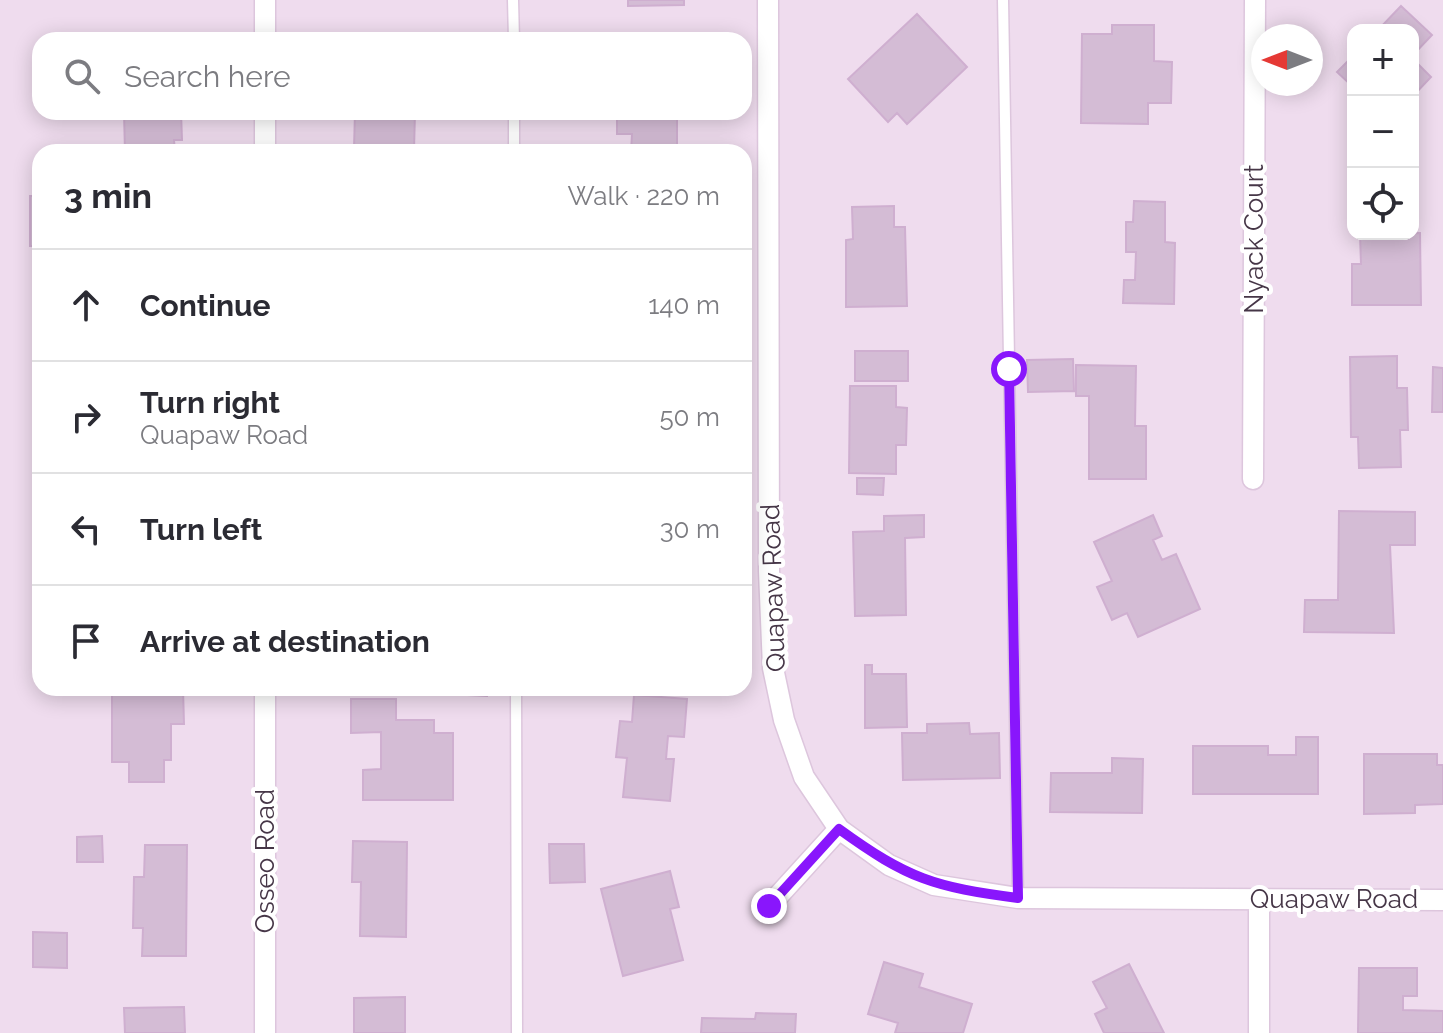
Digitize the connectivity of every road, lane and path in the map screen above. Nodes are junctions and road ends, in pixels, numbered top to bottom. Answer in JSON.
{"nodes":[{"id":1,"x":265,"y":0,"type":"edge"},
{"id":2,"x":513,"y":0,"type":"edge"},
{"id":3,"x":768,"y":0,"type":"edge"},
{"id":4,"x":1003,"y":0,"type":"edge"},
{"id":5,"x":1255,"y":0,"type":"edge"},
{"id":6,"x":265,"y":32,"type":"edge"},
{"id":7,"x":514,"y":32,"type":"edge"},
{"id":8,"x":265,"y":120,"type":"edge"},
{"id":9,"x":514,"y":120,"type":"edge"},
{"id":10,"x":265,"y":144,"type":"edge"},
{"id":11,"x":514,"y":144,"type":"edge"},
{"id":12,"x":1253,"y":479,"type":"dead end"},
{"id":13,"x":265,"y":696,"type":"edge"},
{"id":14,"x":516,"y":696,"type":"edge"},
{"id":15,"x":839,"y":829,"type":"junction"},
{"id":16,"x":1018,"y":898,"type":"junction"},
{"id":17,"x":1259,"y":899,"type":"junction"},
{"id":18,"x":1443,"y":900,"type":"edge"},
{"id":19,"x":769,"y":906,"type":"dead end"},
{"id":20,"x":265,"y":1033,"type":"edge"},
{"id":21,"x":517,"y":1033,"type":"edge"},
{"id":22,"x":1259,"y":1033,"type":"edge"}],
"edges":[{"from":1,"to":6,"type":"street"},
{"from":2,"to":7,"type":"lane"},
{"from":3,"to":15,"type":"street","name":"Quapaw Road"},
{"from":4,"to":16,"type":"lane"},
{"from":5,"to":12,"type":"street","name":"Nyack Court"},
{"from":8,"to":10,"type":"street"},
{"from":9,"to":11,"type":"lane"},
{"from":13,"to":20,"type":"street","name":"Osseo Road"},
{"from":14,"to":21,"type":"lane"},
{"from":15,"to":16,"type":"street","name":"Quapaw Road"},
{"from":15,"to":19,"type":"street"},
{"from":16,"to":17,"type":"street","name":"Quapaw Road"},
{"from":17,"to":18,"type":"street","name":"Quapaw Road"},
{"from":17,"to":22,"type":"street"}]}
